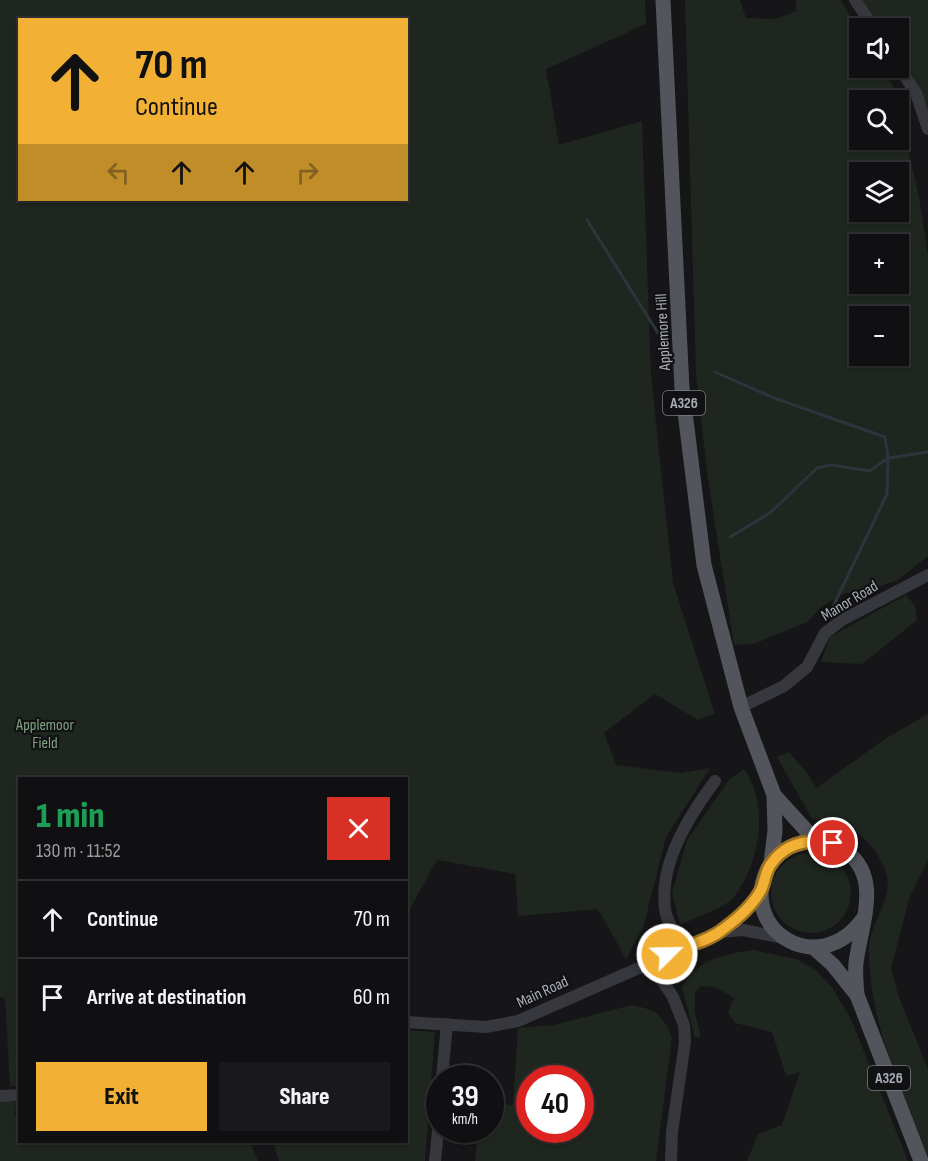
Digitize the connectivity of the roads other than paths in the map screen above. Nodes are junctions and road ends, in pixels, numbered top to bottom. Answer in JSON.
{"nodes":[{"id":1,"x":663,"y":0,"type":"edge"},
{"id":2,"x":855,"y":0,"type":"edge"},
{"id":3,"x":867,"y":18,"type":"edge"},
{"id":4,"x":906,"y":78,"type":"edge"},
{"id":5,"x":928,"y":129,"type":"edge"},
{"id":6,"x":928,"y":574,"type":"edge"},
{"id":7,"x":741,"y":707,"type":"junction"},
{"id":8,"x":715,"y":781,"type":"dead end"},
{"id":9,"x":774,"y":795,"type":"junction"},
{"id":10,"x":815,"y":840,"type":"junction"},
{"id":11,"x":771,"y":863,"type":"junction"},
{"id":12,"x":762,"y":889,"type":"junction"},
{"id":13,"x":863,"y":919,"type":"junction"},
{"id":14,"x":721,"y":932,"type":"junction"},
{"id":15,"x":784,"y":938,"type":"junction"},
{"id":16,"x":683,"y":947,"type":"junction"},
{"id":17,"x":814,"y":948,"type":"junction"},
{"id":18,"x":650,"y":962,"type":"junction"},
{"id":19,"x":857,"y":995,"type":"junction"},
{"id":20,"x":408,"y":1022,"type":"edge"},
{"id":21,"x":447,"y":1024,"type":"junction"},
{"id":22,"x":443,"y":1065,"type":"edge"},
{"id":23,"x":18,"y":1095,"type":"edge"},
{"id":24,"x":0,"y":1096,"type":"edge"},
{"id":25,"x":437,"y":1143,"type":"edge"},
{"id":26,"x":435,"y":1161,"type":"edge"},
{"id":27,"x":671,"y":1161,"type":"edge"},
{"id":28,"x":921,"y":1161,"type":"edge"}],
"edges":[{"from":1,"to":7,"type":"main road","name":"Applemore Hill","number":"A326"},
{"from":2,"to":3,"type":"street"},
{"from":4,"to":5,"type":"street"},
{"from":6,"to":7,"type":"street","name":"Manor Road"},
{"from":7,"to":9,"type":"main road","name":"Applemore Hill","number":"A326"},
{"from":8,"to":16,"type":"street"},
{"from":9,"to":10,"type":"main road","name":"Applemore Hill","number":"A326"},
{"from":9,"to":11,"type":"main road","name":"Applemore Hill","number":"A326"},
{"from":10,"to":11,"type":"main road"},
{"from":10,"to":13,"type":"main road"},
{"from":11,"to":12,"type":"main road"},
{"from":12,"to":14,"type":"street","name":"Main Road"},
{"from":12,"to":15,"type":"main road"},
{"from":13,"to":17,"type":"main road"},
{"from":13,"to":19,"type":"main road","number":"A326"},
{"from":14,"to":15,"type":"street","name":"Main Road"},
{"from":14,"to":16,"type":"street","name":"Main Road"},
{"from":15,"to":17,"type":"main road"},
{"from":16,"to":18,"type":"street","name":"Main Road"},
{"from":17,"to":19,"type":"main road","number":"A326"},
{"from":18,"to":21,"type":"street","name":"Main Road"},
{"from":18,"to":27,"type":"street"},
{"from":19,"to":28,"type":"main road","number":"A326"},
{"from":20,"to":21,"type":"street","name":"Main Road"},
{"from":21,"to":22,"type":"street"},
{"from":23,"to":24,"type":"street"},
{"from":25,"to":26,"type":"street"}]}
